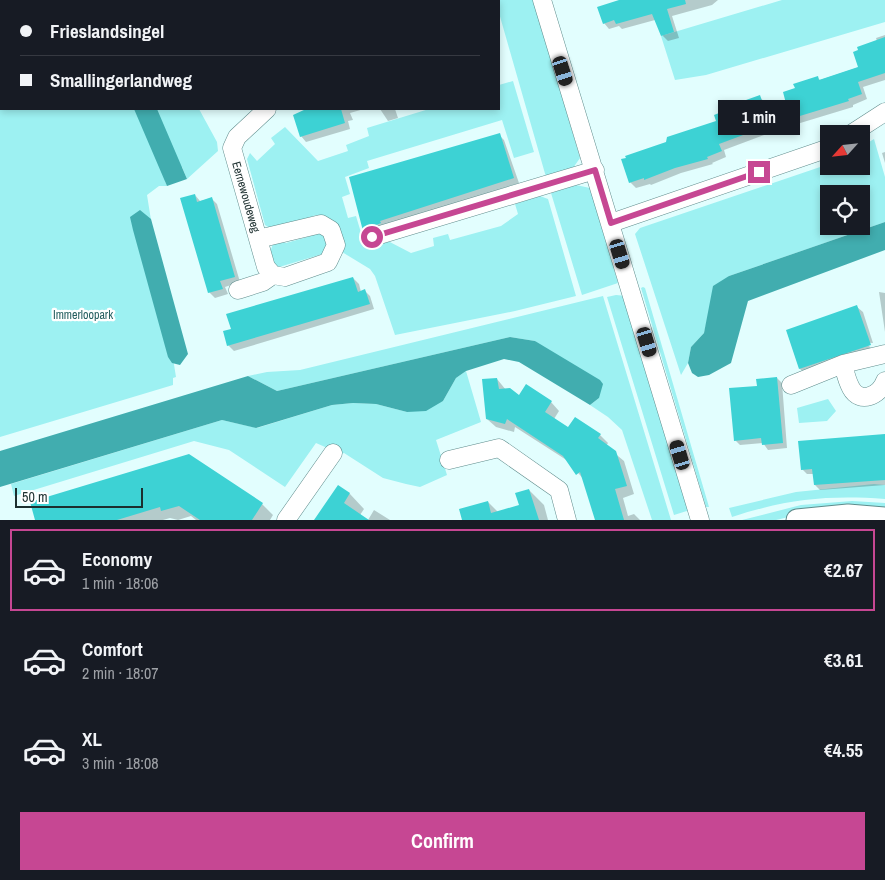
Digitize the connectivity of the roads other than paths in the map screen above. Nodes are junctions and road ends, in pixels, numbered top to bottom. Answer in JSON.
{"nodes":[{"id":1,"x":542,"y":0,"type":"edge"},
{"id":2,"x":266,"y":110,"type":"edge"},
{"id":3,"x":885,"y":112,"type":"edge"},
{"id":4,"x":866,"y":125,"type":"edge"},
{"id":5,"x":820,"y":151,"type":"edge"},
{"id":6,"x":595,"y":170,"type":"junction"},
{"id":7,"x":611,"y":223,"type":"junction"},
{"id":8,"x":372,"y":237,"type":"dead end"},
{"id":9,"x":258,"y":239,"type":"junction"},
{"id":10,"x":273,"y":275,"type":"junction"},
{"id":11,"x":238,"y":290,"type":"dead end"},
{"id":12,"x":883,"y":355,"type":"edge"},
{"id":13,"x":843,"y":364,"type":"junction"},
{"id":14,"x":885,"y":374,"type":"edge"},
{"id":15,"x":885,"y":381,"type":"edge"},
{"id":16,"x":792,"y":384,"type":"dead end"},
{"id":17,"x":333,"y":453,"type":"dead end"},
{"id":18,"x":450,"y":460,"type":"dead end"},
{"id":19,"x":885,"y":518,"type":"edge"},
{"id":20,"x":286,"y":520,"type":"edge"},
{"id":21,"x":567,"y":520,"type":"edge"},
{"id":22,"x":700,"y":520,"type":"edge"},
{"id":23,"x":797,"y":520,"type":"edge"}],
"edges":[{"from":1,"to":6,"type":"street"},
{"from":2,"to":9,"type":"street","name":"Eernewoudeweg"},
{"from":3,"to":4,"type":"street"},
{"from":5,"to":7,"type":"street"},
{"from":6,"to":7,"type":"street"},
{"from":6,"to":8,"type":"street"},
{"from":7,"to":22,"type":"street"},
{"from":9,"to":10,"type":"street","name":"Eernewoudeweg"},
{"from":9,"to":10,"type":"street","name":"Eernewoudeweg"},
{"from":10,"to":11,"type":"street","name":"Eernewoudeweg"},
{"from":12,"to":13,"type":"street"},
{"from":12,"to":14,"type":"street"},
{"from":13,"to":15,"type":"street"},
{"from":13,"to":16,"type":"street"},
{"from":17,"to":20,"type":"street"},
{"from":18,"to":21,"type":"street"},
{"from":19,"to":23,"type":"street"}]}
